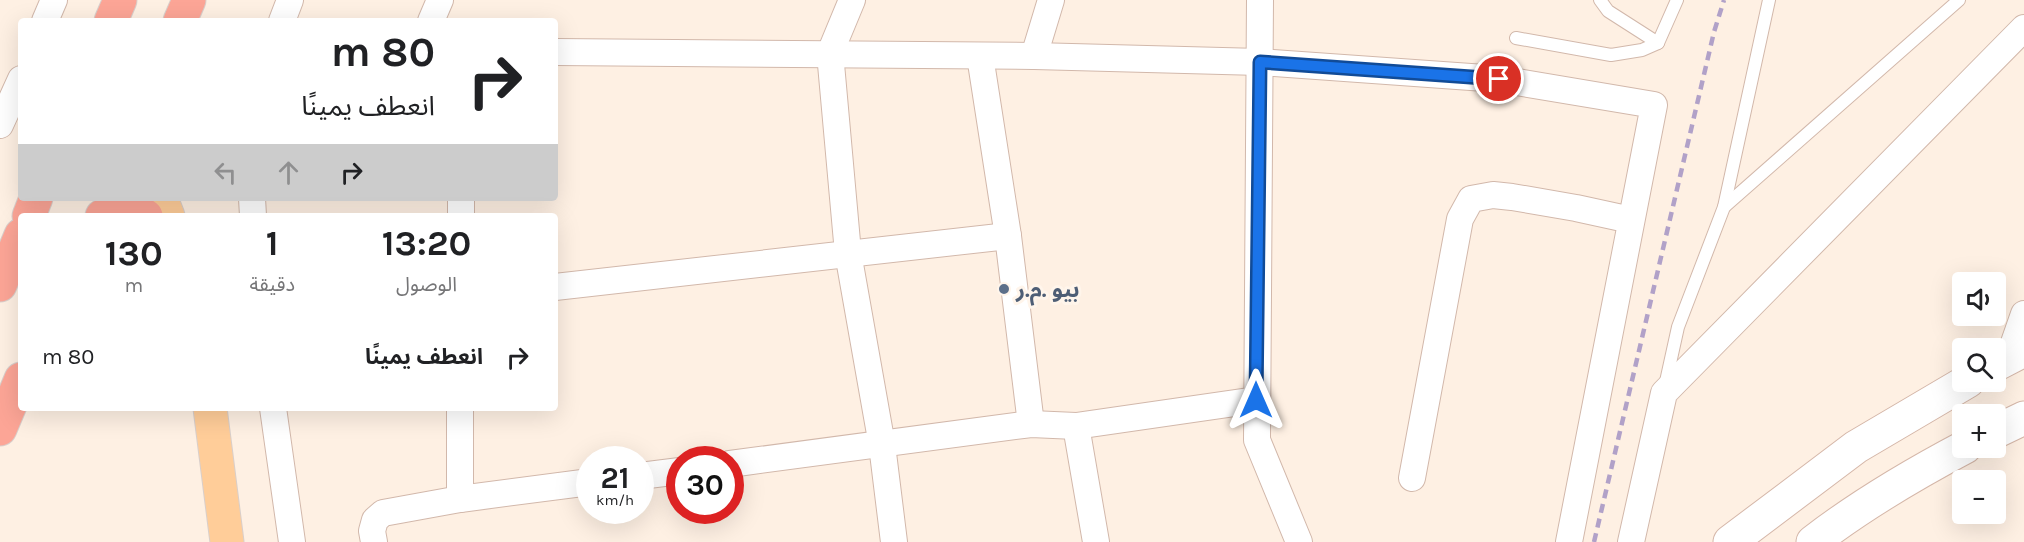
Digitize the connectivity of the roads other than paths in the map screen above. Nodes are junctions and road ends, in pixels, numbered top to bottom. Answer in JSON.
{"nodes":[{"id":1,"x":54,"y":0,"type":"edge"},
{"id":2,"x":120,"y":0,"type":"edge"},
{"id":3,"x":189,"y":0,"type":"edge"},
{"id":4,"x":199,"y":0,"type":"edge"},
{"id":5,"x":290,"y":0,"type":"edge"},
{"id":6,"x":440,"y":0,"type":"edge"},
{"id":7,"x":852,"y":0,"type":"edge"},
{"id":8,"x":1051,"y":0,"type":"edge"},
{"id":9,"x":1260,"y":0,"type":"edge"},
{"id":10,"x":1600,"y":0,"type":"edge"},
{"id":11,"x":1677,"y":0,"type":"edge"},
{"id":12,"x":1769,"y":0,"type":"edge"},
{"id":13,"x":1959,"y":0,"type":"edge"},
{"id":14,"x":46,"y":18,"type":"edge"},
{"id":15,"x":112,"y":18,"type":"edge"},
{"id":16,"x":181,"y":18,"type":"edge"},
{"id":17,"x":196,"y":18,"type":"edge"},
{"id":18,"x":283,"y":18,"type":"edge"},
{"id":19,"x":432,"y":18,"type":"edge"},
{"id":20,"x":2024,"y":28,"type":"edge"},
{"id":21,"x":1516,"y":38,"type":"dead end"},
{"id":22,"x":1658,"y":43,"type":"junction"},
{"id":23,"x":558,"y":52,"type":"edge"},
{"id":24,"x":830,"y":53,"type":"junction"},
{"id":25,"x":980,"y":56,"type":"junction"},
{"id":26,"x":1034,"y":56,"type":"junction"},
{"id":27,"x":1260,"y":62,"type":"junction"},
{"id":28,"x":18,"y":86,"type":"edge"},
{"id":29,"x":0,"y":125,"type":"edge"},
{"id":30,"x":1724,"y":207,"type":"junction"},
{"id":31,"x":110,"y":213,"type":"edge"},
{"id":32,"x":142,"y":213,"type":"edge"},
{"id":33,"x":1631,"y":220,"type":"junction"},
{"id":34,"x":1008,"y":236,"type":"junction"},
{"id":35,"x":18,"y":241,"type":"edge"},
{"id":36,"x":848,"y":253,"type":"junction"},
{"id":37,"x":0,"y":285,"type":"edge"},
{"id":38,"x":558,"y":287,"type":"edge"},
{"id":39,"x":2024,"y":314,"type":"edge"},
{"id":40,"x":2009,"y":358,"type":"edge"},
{"id":41,"x":18,"y":386,"type":"edge"},
{"id":42,"x":1952,"y":390,"type":"edge"},
{"id":43,"x":1664,"y":393,"type":"junction"},
{"id":44,"x":1256,"y":400,"type":"junction"},
{"id":45,"x":210,"y":411,"type":"edge"},
{"id":46,"x":273,"y":411,"type":"edge"},
{"id":47,"x":460,"y":411,"type":"edge"},
{"id":48,"x":2024,"y":418,"type":"edge"},
{"id":49,"x":1031,"y":424,"type":"junction"},
{"id":50,"x":1076,"y":426,"type":"junction"},
{"id":51,"x":2006,"y":427,"type":"edge"},
{"id":52,"x":0,"y":429,"type":"edge"},
{"id":53,"x":882,"y":445,"type":"junction"},
{"id":54,"x":1952,"y":454,"type":"edge"},
{"id":55,"x":744,"y":462,"type":"edge"},
{"id":56,"x":1412,"y":478,"type":"dead end"},
{"id":57,"x":576,"y":484,"type":"edge"},
{"id":58,"x":460,"y":499,"type":"junction"},
{"id":59,"x":227,"y":542,"type":"edge"},
{"id":60,"x":292,"y":542,"type":"edge"},
{"id":61,"x":374,"y":542,"type":"edge"},
{"id":62,"x":894,"y":542,"type":"edge"},
{"id":63,"x":1096,"y":542,"type":"edge"},
{"id":64,"x":1299,"y":542,"type":"edge"},
{"id":65,"x":1569,"y":542,"type":"edge"},
{"id":66,"x":1631,"y":542,"type":"edge"},
{"id":67,"x":1730,"y":542,"type":"edge"},
{"id":68,"x":1812,"y":542,"type":"edge"}],
"edges":[{"from":1,"to":14,"type":"street"},
{"from":2,"to":15,"type":"highway"},
{"from":3,"to":16,"type":"highway"},
{"from":4,"to":17,"type":"main road"},
{"from":5,"to":18,"type":"street"},
{"from":6,"to":19,"type":"street"},
{"from":7,"to":24,"type":"street"},
{"from":8,"to":26,"type":"street"},
{"from":9,"to":27,"type":"street"},
{"from":10,"to":22,"type":"lane"},
{"from":11,"to":22,"type":"lane"},
{"from":12,"to":30,"type":"lane"},
{"from":13,"to":30,"type":"lane"},
{"from":20,"to":43,"type":"street"},
{"from":21,"to":22,"type":"lane"},
{"from":23,"to":24,"type":"street"},
{"from":24,"to":25,"type":"street"},
{"from":24,"to":36,"type":"street"},
{"from":25,"to":26,"type":"street"},
{"from":25,"to":34,"type":"street"},
{"from":26,"to":27,"type":"street"},
{"from":27,"to":33,"type":"street"},
{"from":27,"to":44,"type":"street"},
{"from":28,"to":29,"type":"street"},
{"from":30,"to":43,"type":"lane"},
{"from":31,"to":32,"type":"highway"},
{"from":33,"to":56,"type":"street"},
{"from":33,"to":65,"type":"street"},
{"from":34,"to":36,"type":"street"},
{"from":34,"to":49,"type":"street"},
{"from":35,"to":37,"type":"highway"},
{"from":36,"to":38,"type":"street"},
{"from":36,"to":53,"type":"street"},
{"from":39,"to":40,"type":"street"},
{"from":41,"to":52,"type":"highway"},
{"from":42,"to":67,"type":"main road"},
{"from":43,"to":66,"type":"street"},
{"from":44,"to":50,"type":"street"},
{"from":44,"to":64,"type":"street"},
{"from":45,"to":59,"type":"main road"},
{"from":46,"to":60,"type":"street"},
{"from":47,"to":58,"type":"street"},
{"from":48,"to":51,"type":"main road"},
{"from":49,"to":50,"type":"street"},
{"from":49,"to":53,"type":"street"},
{"from":50,"to":63,"type":"street"},
{"from":53,"to":55,"type":"street"},
{"from":53,"to":62,"type":"street"},
{"from":54,"to":68,"type":"main road"},
{"from":57,"to":58,"type":"street"},
{"from":58,"to":61,"type":"street"}]}
